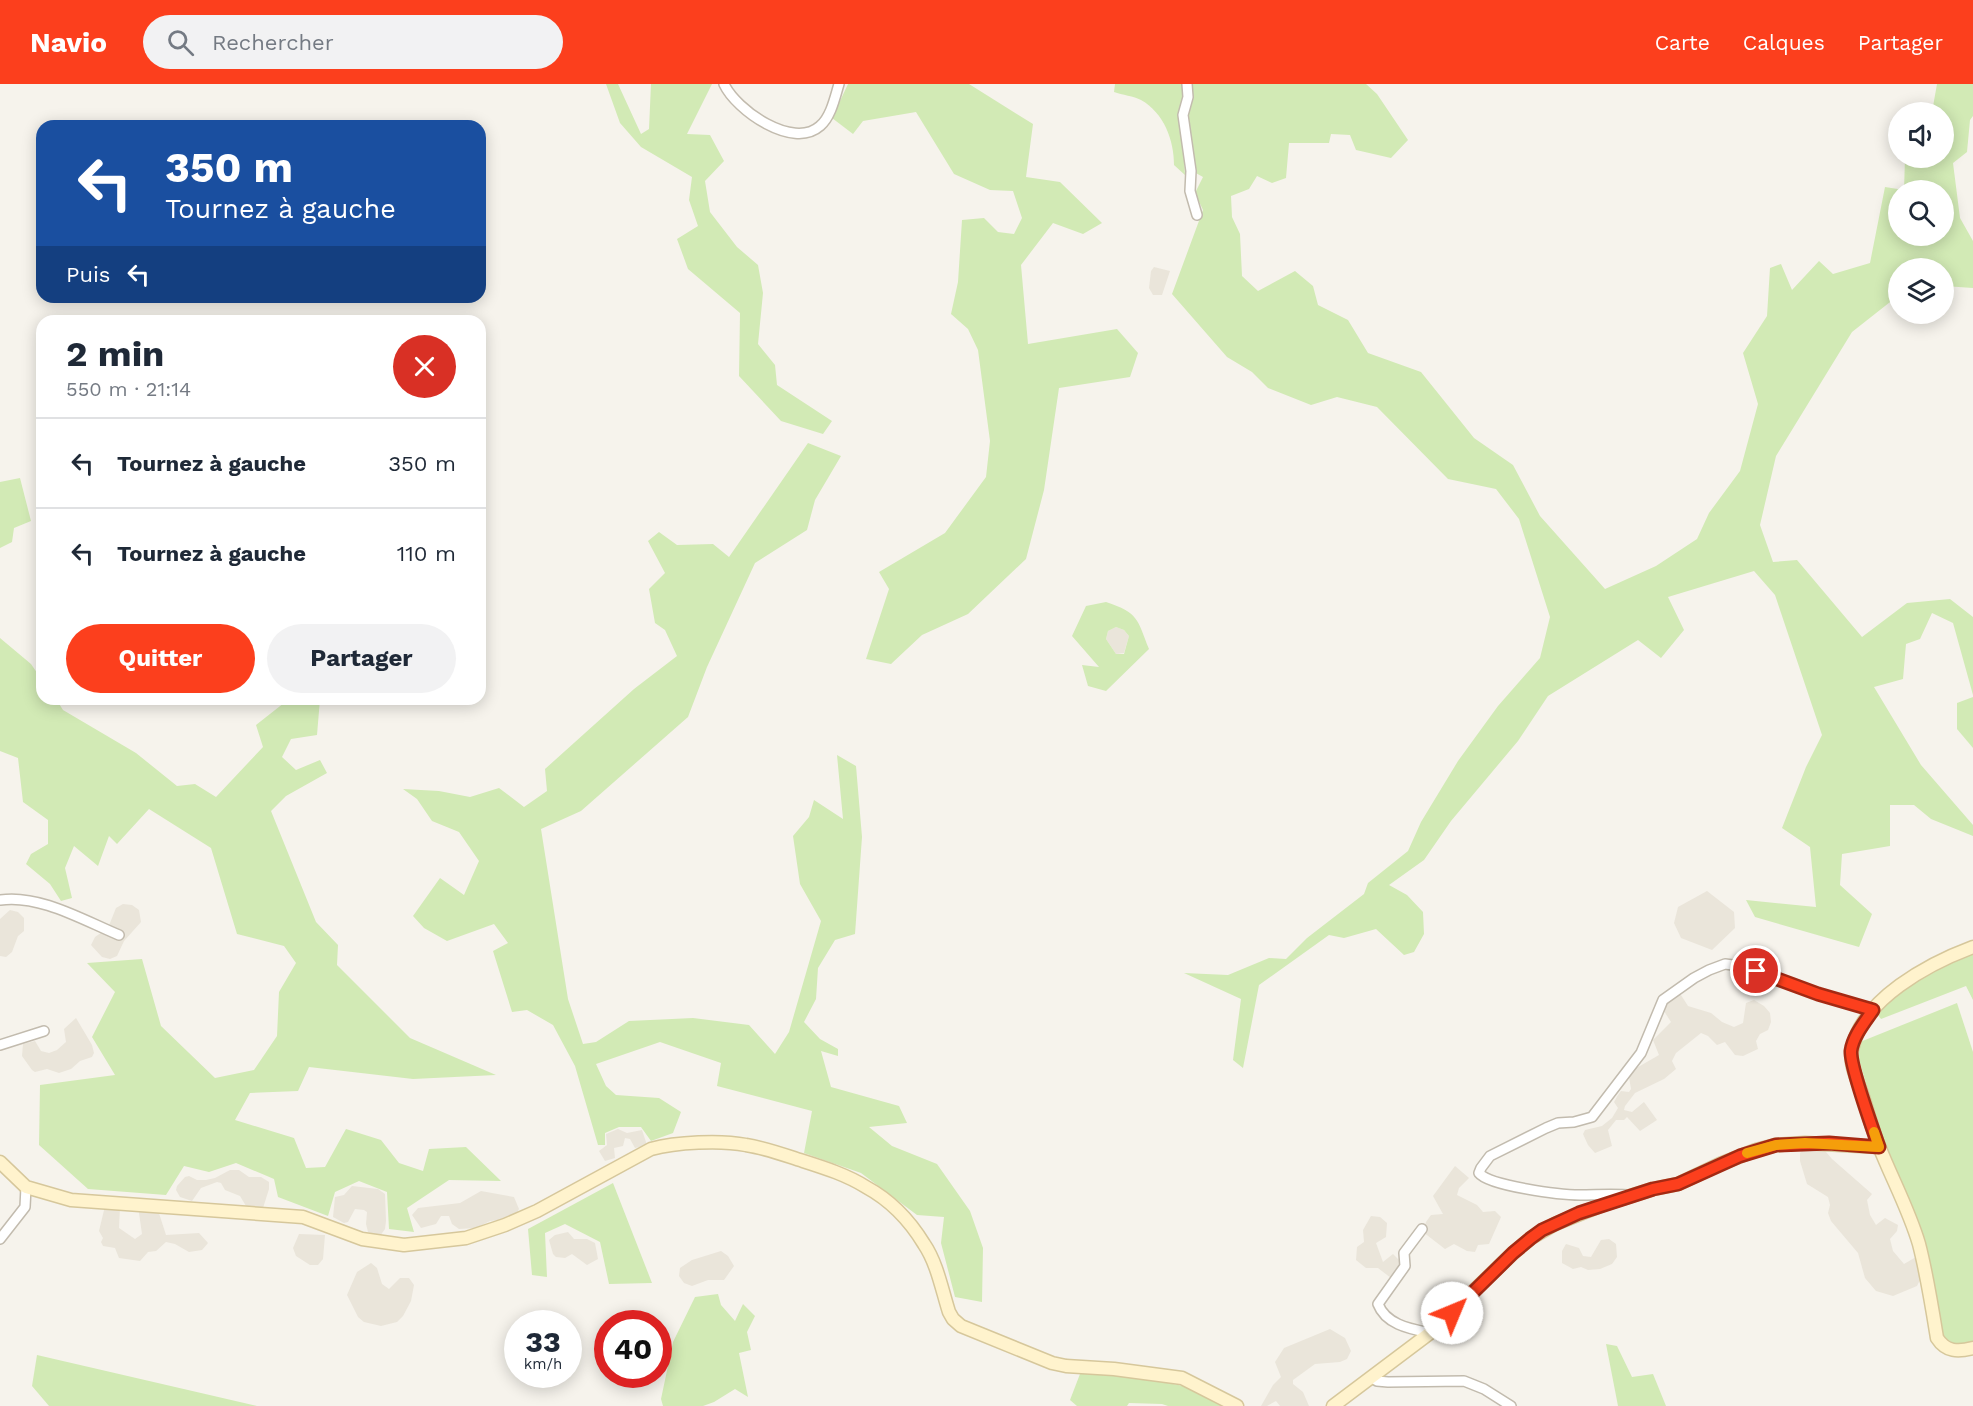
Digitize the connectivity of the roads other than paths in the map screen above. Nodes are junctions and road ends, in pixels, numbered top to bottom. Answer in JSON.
{"nodes":[{"id":1,"x":724,"y":84,"type":"edge"},
{"id":2,"x":839,"y":84,"type":"edge"},
{"id":3,"x":1187,"y":84,"type":"edge"},
{"id":4,"x":1197,"y":215,"type":"dead end"},
{"id":5,"x":0,"y":900,"type":"edge"},
{"id":6,"x":118,"y":935,"type":"dead end"},
{"id":7,"x":1973,"y":947,"type":"edge"},
{"id":8,"x":1873,"y":1010,"type":"junction"},
{"id":9,"x":44,"y":1032,"type":"dead end"},
{"id":10,"x":0,"y":1045,"type":"edge"},
{"id":11,"x":1879,"y":1147,"type":"junction"},
{"id":12,"x":0,"y":1162,"type":"edge"},
{"id":13,"x":26,"y":1187,"type":"junction"},
{"id":14,"x":1635,"y":1196,"type":"junction"},
{"id":15,"x":1422,"y":1229,"type":"dead end"},
{"id":16,"x":0,"y":1239,"type":"edge"},
{"id":17,"x":1430,"y":1333,"type":"junction"},
{"id":18,"x":1973,"y":1348,"type":"edge"},
{"id":19,"x":1372,"y":1378,"type":"junction"},
{"id":20,"x":1237,"y":1406,"type":"edge"},
{"id":21,"x":1333,"y":1406,"type":"edge"},
{"id":22,"x":1511,"y":1406,"type":"edge"}],
"edges":[{"from":1,"to":2,"type":"street"},
{"from":3,"to":4,"type":"street"},
{"from":5,"to":6,"type":"street"},
{"from":7,"to":8,"type":"street"},
{"from":8,"to":11,"type":"street"},
{"from":8,"to":14,"type":"street"},
{"from":9,"to":10,"type":"street"},
{"from":11,"to":14,"type":"street"},
{"from":11,"to":18,"type":"street"},
{"from":12,"to":13,"type":"street"},
{"from":13,"to":16,"type":"street"},
{"from":13,"to":20,"type":"street"},
{"from":14,"to":17,"type":"street"},
{"from":15,"to":17,"type":"street"},
{"from":17,"to":19,"type":"street"},
{"from":19,"to":21,"type":"street"},
{"from":19,"to":22,"type":"street"}]}
